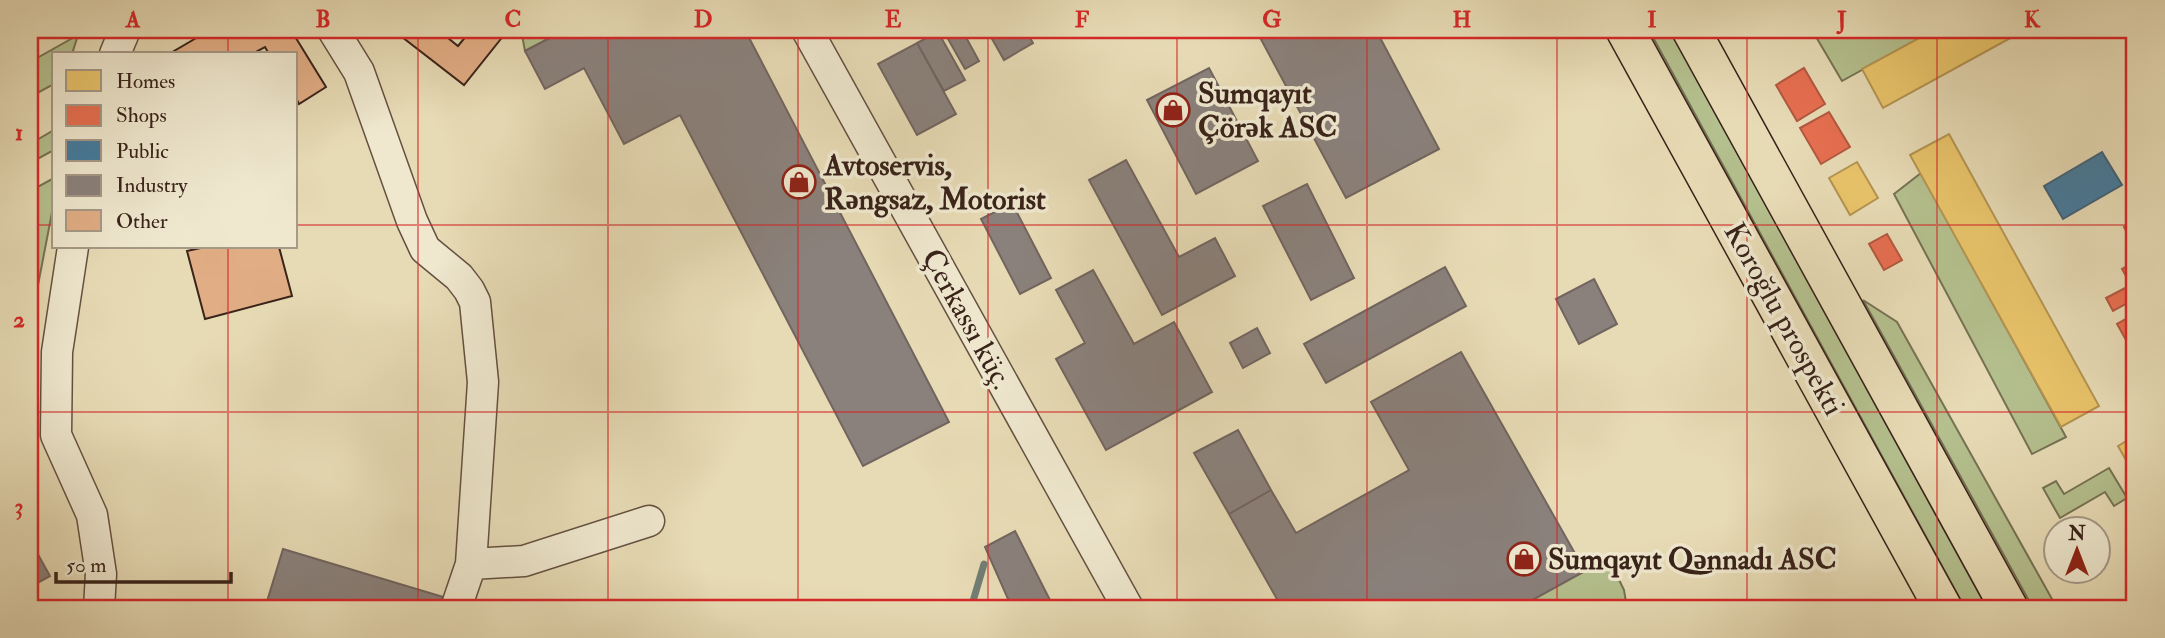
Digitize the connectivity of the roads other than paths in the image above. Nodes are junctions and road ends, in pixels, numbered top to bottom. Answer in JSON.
{"nodes":[{"id":1,"x":125,"y":30,"type":"edge"},
{"id":2,"x":333,"y":30,"type":"edge"},
{"id":3,"x":807,"y":30,"type":"edge"},
{"id":4,"x":1625,"y":30,"type":"edge"},
{"id":5,"x":1691,"y":30,"type":"edge"},
{"id":6,"x":116,"y":52,"type":"edge"},
{"id":7,"x":73,"y":248,"type":"edge"},
{"id":8,"x":649,"y":521,"type":"dead end"},
{"id":9,"x":471,"y":564,"type":"junction"},
{"id":10,"x":99,"y":608,"type":"edge"},
{"id":11,"x":457,"y":608,"type":"edge"},
{"id":12,"x":1128,"y":608,"type":"edge"},
{"id":13,"x":1943,"y":608,"type":"edge"},
{"id":14,"x":2009,"y":608,"type":"edge"}],
"edges":[{"from":1,"to":6,"type":"street"},
{"from":2,"to":9,"type":"street"},
{"from":3,"to":12,"type":"street","name":"Çerkassı küç."},
{"from":4,"to":13,"type":"main road","name":"Koroğlu prospekti"},
{"from":5,"to":14,"type":"main road","name":"Koroğlu prospekti"},
{"from":7,"to":10,"type":"street"},
{"from":8,"to":9,"type":"street"},
{"from":9,"to":11,"type":"street"}]}
